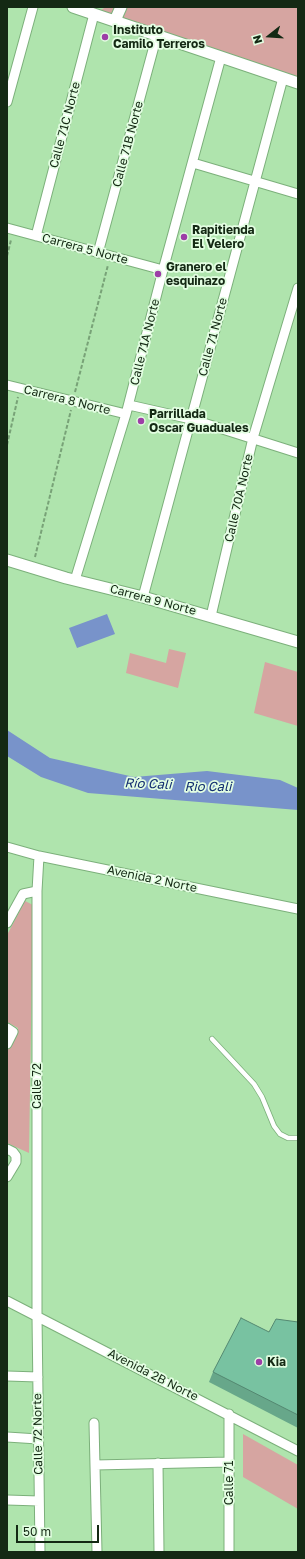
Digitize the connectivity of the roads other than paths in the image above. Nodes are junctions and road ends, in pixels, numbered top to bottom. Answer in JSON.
{"nodes":[{"id":1,"x":33,"y":7,"type":"edge"},
{"id":2,"x":73,"y":7,"type":"edge"},
{"id":3,"x":106,"y":7,"type":"edge"},
{"id":4,"x":121,"y":7,"type":"edge"},
{"id":5,"x":94,"y":14,"type":"junction"},
{"id":6,"x":118,"y":22,"type":"junction"},
{"id":7,"x":157,"y":35,"type":"junction"},
{"id":8,"x":221,"y":57,"type":"junction"},
{"id":9,"x":283,"y":78,"type":"junction"},
{"id":10,"x":298,"y":83,"type":"edge"},
{"id":11,"x":7,"y":102,"type":"edge"},
{"id":12,"x":193,"y":162,"type":"junction"},
{"id":13,"x":255,"y":181,"type":"junction"},
{"id":14,"x":298,"y":194,"type":"edge"},
{"id":15,"x":10,"y":229,"type":"edge"},
{"id":16,"x":36,"y":236,"type":"junction"},
{"id":17,"x":98,"y":253,"type":"junction"},
{"id":18,"x":163,"y":270,"type":"junction"},
{"id":19,"x":298,"y":288,"type":"edge"},
{"id":20,"x":7,"y":385,"type":"edge"},
{"id":21,"x":128,"y":410,"type":"junction"},
{"id":22,"x":191,"y":419,"type":"junction"},
{"id":23,"x":253,"y":438,"type":"junction"},
{"id":24,"x":298,"y":453,"type":"edge"},
{"id":25,"x":7,"y":560,"type":"edge"},
{"id":26,"x":75,"y":580,"type":"junction"},
{"id":27,"x":144,"y":597,"type":"junction"},
{"id":28,"x":211,"y":616,"type":"junction"},
{"id":29,"x":298,"y":642,"type":"edge"},
{"id":30,"x":7,"y":847,"type":"edge"},
{"id":31,"x":39,"y":856,"type":"junction"},
{"id":32,"x":37,"y":891,"type":"junction"},
{"id":33,"x":298,"y":909,"type":"edge"},
{"id":34,"x":7,"y":923,"type":"edge"},
{"id":35,"x":10,"y":1030,"type":"edge"},
{"id":36,"x":212,"y":1040,"type":"dead end"},
{"id":37,"x":7,"y":1044,"type":"edge"},
{"id":38,"x":298,"y":1138,"type":"edge"},
{"id":39,"x":7,"y":1149,"type":"edge"},
{"id":40,"x":7,"y":1177,"type":"edge"},
{"id":41,"x":7,"y":1301,"type":"edge"},
{"id":42,"x":37,"y":1316,"type":"junction"},
{"id":43,"x":7,"y":1376,"type":"edge"},
{"id":44,"x":38,"y":1377,"type":"junction"},
{"id":45,"x":229,"y":1414,"type":"junction"},
{"id":46,"x":94,"y":1423,"type":"dead end"},
{"id":47,"x":7,"y":1437,"type":"edge"},
{"id":48,"x":38,"y":1439,"type":"junction"},
{"id":49,"x":298,"y":1451,"type":"edge"},
{"id":50,"x":229,"y":1462,"type":"junction"},
{"id":51,"x":158,"y":1464,"type":"junction"},
{"id":52,"x":95,"y":1465,"type":"junction"},
{"id":53,"x":7,"y":1500,"type":"edge"},
{"id":54,"x":39,"y":1501,"type":"junction"},
{"id":55,"x":40,"y":1552,"type":"edge"},
{"id":56,"x":98,"y":1552,"type":"edge"},
{"id":57,"x":159,"y":1552,"type":"edge"},
{"id":58,"x":229,"y":1552,"type":"edge"}],
"edges":[{"from":1,"to":11,"type":"street"},
{"from":2,"to":5,"type":"street"},
{"from":3,"to":5,"type":"street"},
{"from":4,"to":6,"type":"street"},
{"from":5,"to":6,"type":"street"},
{"from":5,"to":16,"type":"street","name":"Calle 71C Norte"},
{"from":6,"to":7,"type":"street"},
{"from":7,"to":8,"type":"street"},
{"from":7,"to":17,"type":"street","name":"Calle 71B Norte"},
{"from":8,"to":9,"type":"street"},
{"from":8,"to":12,"type":"street","name":"Calle 71A Norte"},
{"from":9,"to":10,"type":"street"},
{"from":9,"to":13,"type":"street","name":"Calle 71 Norte"},
{"from":12,"to":13,"type":"street"},
{"from":12,"to":18,"type":"street","name":"Calle 71A Norte"},
{"from":13,"to":14,"type":"street"},
{"from":13,"to":22,"type":"street","name":"Calle 71 Norte"},
{"from":15,"to":16,"type":"street","name":"Carrera 5 Norte"},
{"from":16,"to":17,"type":"street","name":"Carrera 5 Norte"},
{"from":17,"to":18,"type":"street","name":"Carrera 5 Norte"},
{"from":18,"to":21,"type":"street","name":"Calle 71A Norte"},
{"from":19,"to":23,"type":"street","name":"Calle 70A Norte"},
{"from":20,"to":21,"type":"street","name":"Carrera 8 Norte"},
{"from":21,"to":22,"type":"street","name":"Carrera 8 Norte"},
{"from":21,"to":26,"type":"street","name":"Calle 71A Norte"},
{"from":22,"to":23,"type":"street","name":"Carrera 8 Norte"},
{"from":22,"to":27,"type":"street","name":"Calle 71 Norte"},
{"from":23,"to":24,"type":"street","name":"Carrera 8 Norte"},
{"from":23,"to":28,"type":"street","name":"Calle 70A Norte"},
{"from":25,"to":26,"type":"street","name":"Carrera 9 Norte"},
{"from":26,"to":27,"type":"street","name":"Carrera 9 Norte"},
{"from":27,"to":28,"type":"street","name":"Carrera 9 Norte"},
{"from":28,"to":29,"type":"street","name":"Carrera 9 Norte"},
{"from":30,"to":31,"type":"street","name":"Avenida 2 Norte"},
{"from":31,"to":32,"type":"street","name":"Calle 72"},
{"from":31,"to":33,"type":"street","name":"Avenida 2 Norte"},
{"from":32,"to":34,"type":"street"},
{"from":32,"to":42,"type":"street","name":"Calle 72"},
{"from":35,"to":37,"type":"street"},
{"from":36,"to":38,"type":"lane"},
{"from":39,"to":40,"type":"street"},
{"from":41,"to":42,"type":"street","name":"Avenida 2B Norte"},
{"from":42,"to":44,"type":"street","name":"Calle 72 Norte"},
{"from":42,"to":45,"type":"street","name":"Avenida 2B Norte"},
{"from":43,"to":44,"type":"street"},
{"from":44,"to":48,"type":"street","name":"Calle 72 Norte"},
{"from":45,"to":49,"type":"street","name":"Avenida 2B Norte"},
{"from":45,"to":50,"type":"street","name":"Calle 71"},
{"from":46,"to":52,"type":"street"},
{"from":47,"to":48,"type":"street"},
{"from":48,"to":54,"type":"street","name":"Calle 72 Norte"},
{"from":50,"to":51,"type":"street"},
{"from":50,"to":58,"type":"street","name":"Calle 71"},
{"from":51,"to":52,"type":"street"},
{"from":51,"to":57,"type":"street"},
{"from":52,"to":56,"type":"street"},
{"from":53,"to":54,"type":"street"},
{"from":54,"to":55,"type":"street","name":"Calle 72 Norte"}]}
